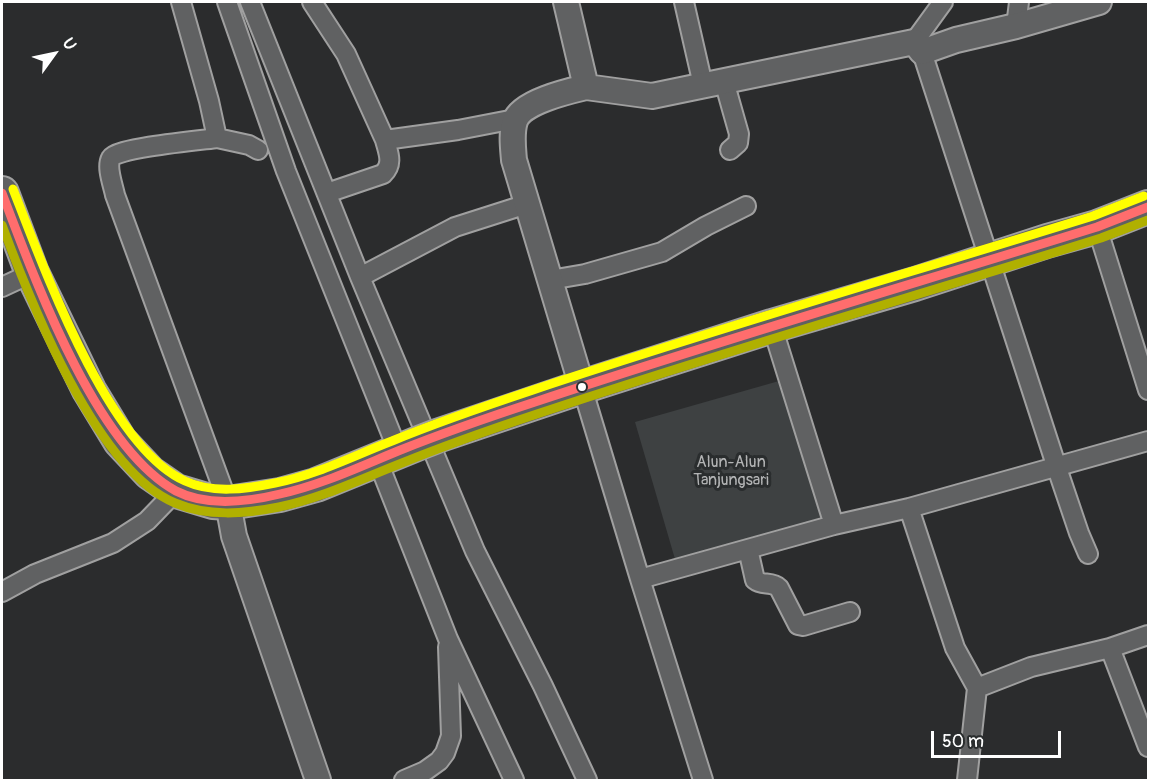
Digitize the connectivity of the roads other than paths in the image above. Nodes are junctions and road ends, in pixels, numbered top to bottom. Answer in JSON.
{"nodes":[{"id":1,"x":181,"y":2,"type":"edge"},
{"id":2,"x":227,"y":2,"type":"edge"},
{"id":3,"x":250,"y":2,"type":"edge"},
{"id":4,"x":312,"y":2,"type":"edge"},
{"id":5,"x":566,"y":2,"type":"edge"},
{"id":6,"x":684,"y":2,"type":"edge"},
{"id":7,"x":943,"y":2,"type":"edge"},
{"id":8,"x":1019,"y":2,"type":"edge"},
{"id":9,"x":1099,"y":2,"type":"edge"},
{"id":10,"x":1016,"y":26,"type":"junction"},
{"id":11,"x":918,"y":47,"type":"junction"},
{"id":12,"x":713,"y":83,"type":"junction"},
{"id":13,"x":586,"y":87,"type":"junction"},
{"id":14,"x":515,"y":119,"type":"junction"},
{"id":15,"x":216,"y":138,"type":"junction"},
{"id":16,"x":384,"y":140,"type":"junction"},
{"id":17,"x":258,"y":150,"type":"dead end"},
{"id":18,"x":729,"y":150,"type":"dead end"},
{"id":19,"x":2,"y":193,"type":"edge"},
{"id":20,"x":327,"y":193,"type":"junction"},
{"id":21,"x":527,"y":204,"type":"junction"},
{"id":22,"x":746,"y":206,"type":"dead end"},
{"id":23,"x":1149,"y":207,"type":"edge"},
{"id":24,"x":1097,"y":227,"type":"junction"},
{"id":25,"x":991,"y":259,"type":"junction"},
{"id":26,"x":32,"y":273,"type":"junction"},
{"id":27,"x":360,"y":277,"type":"junction"},
{"id":28,"x":550,"y":280,"type":"junction"},
{"id":29,"x":2,"y":287,"type":"edge"},
{"id":30,"x":772,"y":326,"type":"junction"},
{"id":31,"x":582,"y":387,"type":"junction"},
{"id":32,"x":1149,"y":390,"type":"edge"},
{"id":33,"x":1149,"y":441,"type":"edge"},
{"id":34,"x":408,"y":447,"type":"junction"},
{"id":35,"x":1057,"y":468,"type":"junction"},
{"id":36,"x":176,"y":491,"type":"junction"},
{"id":37,"x":228,"y":503,"type":"junction"},
{"id":38,"x":909,"y":508,"type":"junction"},
{"id":39,"x":834,"y":525,"type":"junction"},
{"id":40,"x":748,"y":549,"type":"junction"},
{"id":41,"x":1088,"y":554,"type":"dead end"},
{"id":42,"x":640,"y":579,"type":"junction"},
{"id":43,"x":2,"y":592,"type":"edge"},
{"id":44,"x":850,"y":612,"type":"dead end"},
{"id":45,"x":1149,"y":635,"type":"edge"},
{"id":46,"x":447,"y":639,"type":"junction"},
{"id":47,"x":1110,"y":648,"type":"junction"},
{"id":48,"x":977,"y":688,"type":"junction"},
{"id":49,"x":1149,"y":747,"type":"edge"},
{"id":50,"x":318,"y":780,"type":"edge"},
{"id":51,"x":404,"y":780,"type":"edge"},
{"id":52,"x":514,"y":780,"type":"edge"},
{"id":53,"x":587,"y":780,"type":"edge"},
{"id":54,"x":703,"y":780,"type":"edge"},
{"id":55,"x":967,"y":780,"type":"edge"}],
"edges":[{"from":1,"to":15,"type":"street"},
{"from":2,"to":34,"type":"street"},
{"from":3,"to":20,"type":"street"},
{"from":4,"to":16,"type":"street"},
{"from":5,"to":13,"type":"street"},
{"from":6,"to":12,"type":"street"},
{"from":7,"to":11,"type":"street"},
{"from":8,"to":10,"type":"street"},
{"from":9,"to":10,"type":"street"},
{"from":10,"to":11,"type":"street"},
{"from":11,"to":12,"type":"street"},
{"from":11,"to":25,"type":"street"},
{"from":12,"to":13,"type":"street"},
{"from":12,"to":18,"type":"street"},
{"from":13,"to":14,"type":"street"},
{"from":14,"to":16,"type":"street"},
{"from":14,"to":21,"type":"street"},
{"from":15,"to":17,"type":"street"},
{"from":15,"to":37,"type":"street"},
{"from":16,"to":20,"type":"street"},
{"from":19,"to":26,"type":"highway"},
{"from":20,"to":27,"type":"street"},
{"from":21,"to":27,"type":"street"},
{"from":21,"to":28,"type":"street"},
{"from":22,"to":28,"type":"street"},
{"from":23,"to":24,"type":"highway"},
{"from":24,"to":25,"type":"highway"},
{"from":24,"to":32,"type":"street"},
{"from":25,"to":30,"type":"highway"},
{"from":25,"to":35,"type":"street"},
{"from":26,"to":29,"type":"street"},
{"from":26,"to":36,"type":"highway"},
{"from":27,"to":53,"type":"street"},
{"from":28,"to":31,"type":"street"},
{"from":30,"to":31,"type":"highway"},
{"from":30,"to":39,"type":"street"},
{"from":31,"to":34,"type":"highway"},
{"from":31,"to":42,"type":"street"},
{"from":33,"to":35,"type":"street"},
{"from":34,"to":37,"type":"highway"},
{"from":34,"to":46,"type":"street"},
{"from":35,"to":38,"type":"street"},
{"from":35,"to":41,"type":"street"},
{"from":36,"to":37,"type":"highway"},
{"from":36,"to":43,"type":"street"},
{"from":37,"to":50,"type":"street"},
{"from":38,"to":39,"type":"street"},
{"from":38,"to":48,"type":"street"},
{"from":39,"to":40,"type":"street"},
{"from":40,"to":42,"type":"street"},
{"from":40,"to":44,"type":"street"},
{"from":42,"to":54,"type":"street"},
{"from":45,"to":47,"type":"street"},
{"from":46,"to":51,"type":"street"},
{"from":46,"to":52,"type":"street"},
{"from":47,"to":48,"type":"street"},
{"from":47,"to":49,"type":"street"},
{"from":48,"to":55,"type":"street"}]}
